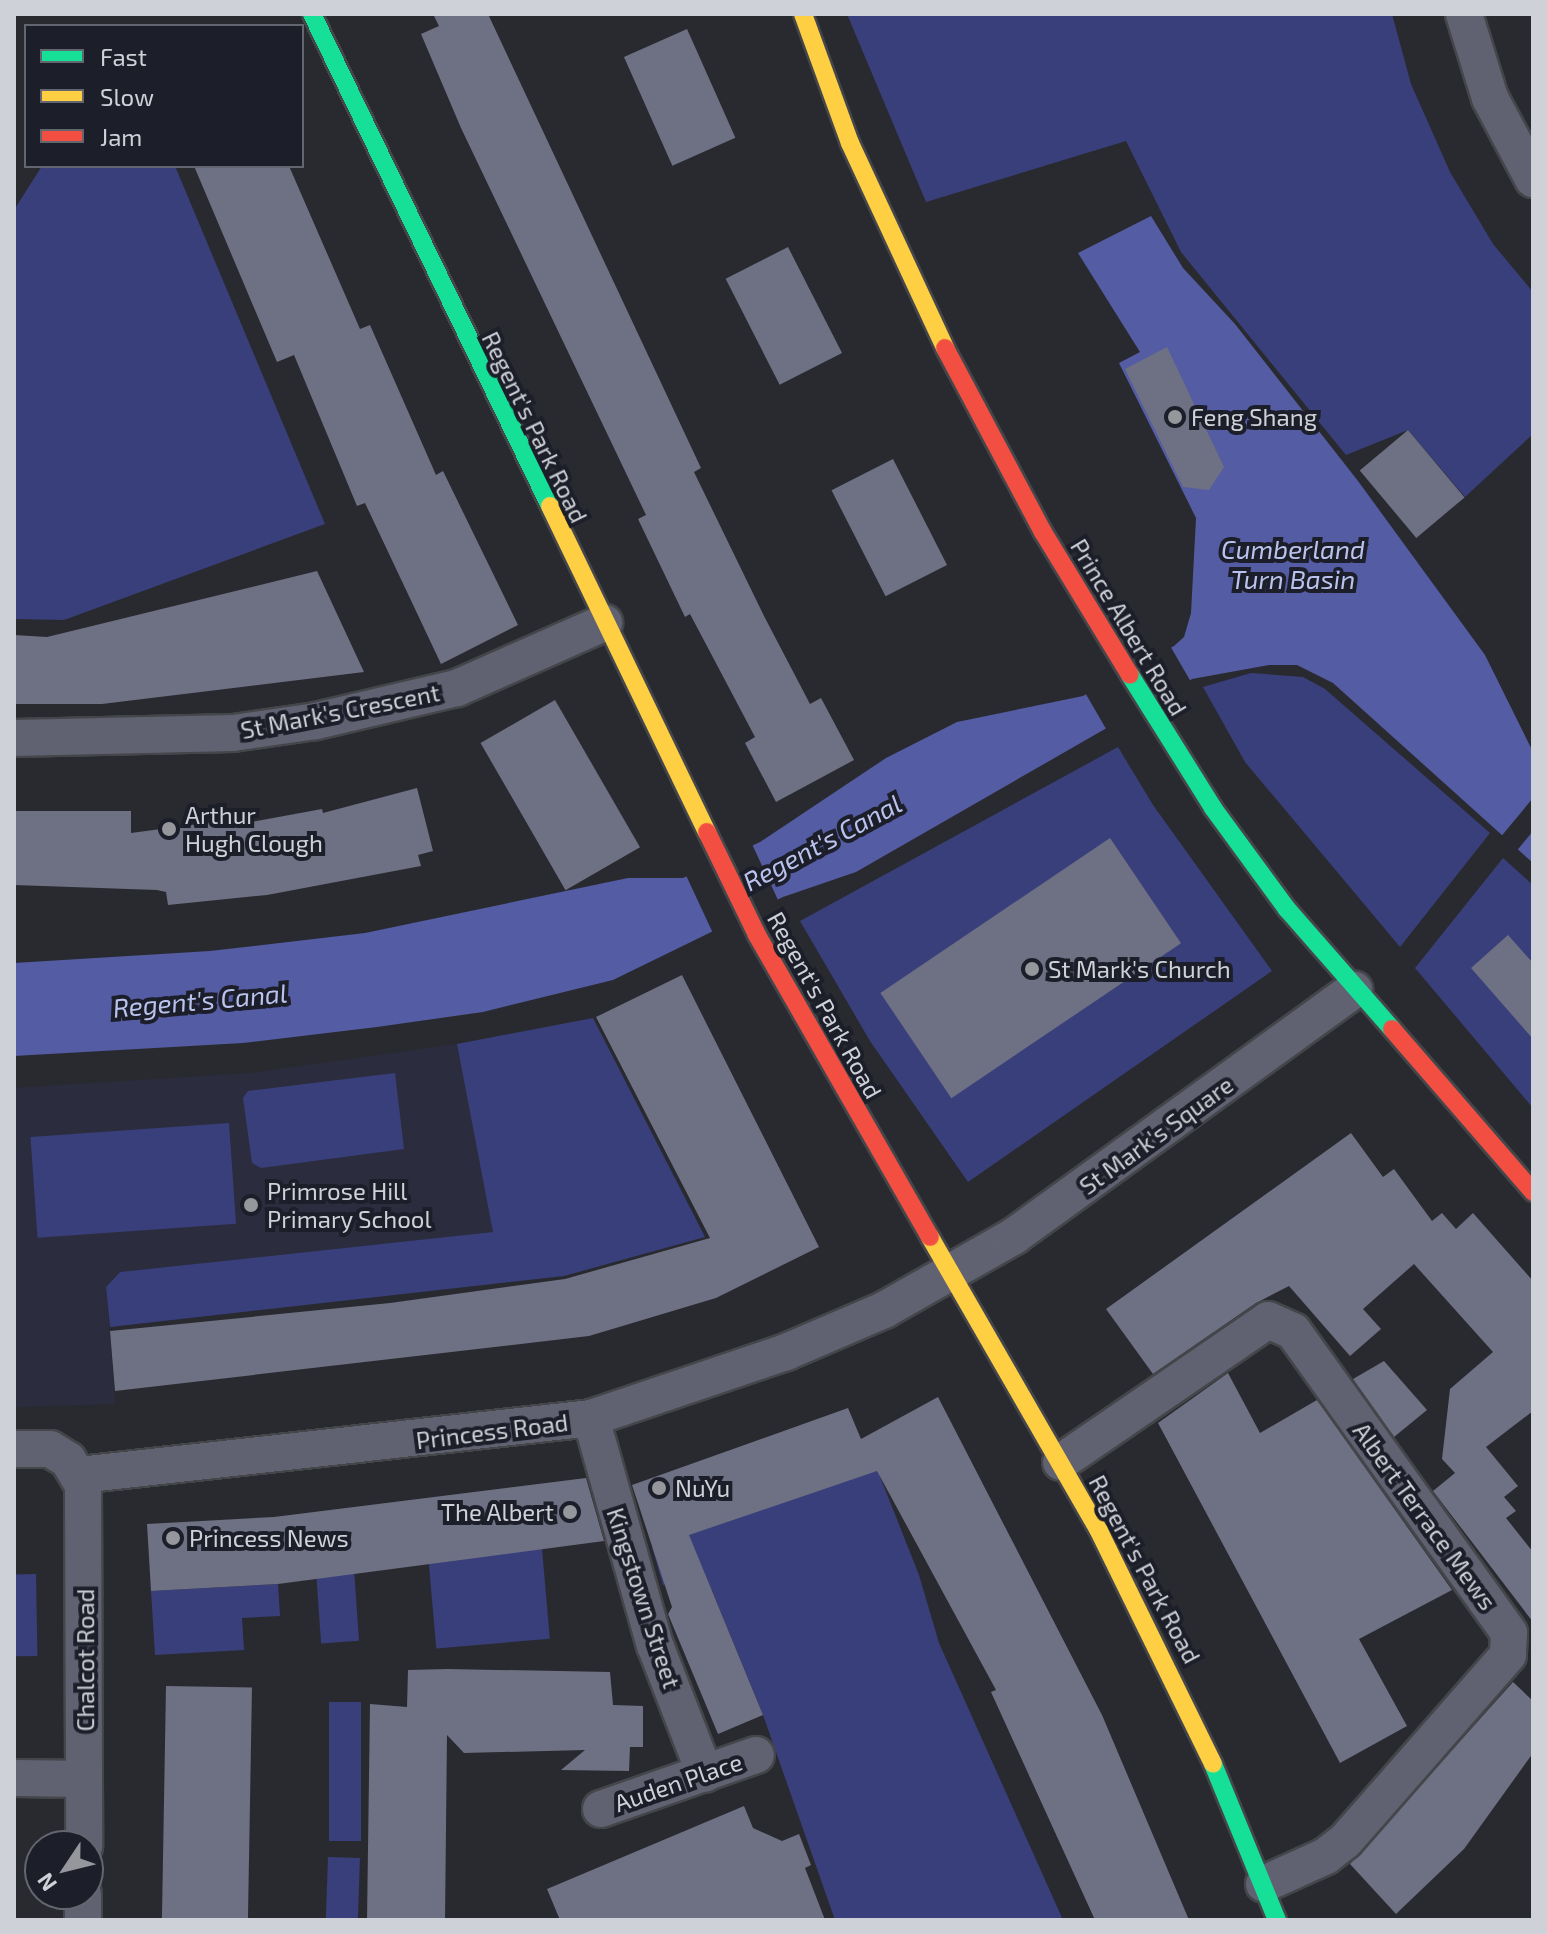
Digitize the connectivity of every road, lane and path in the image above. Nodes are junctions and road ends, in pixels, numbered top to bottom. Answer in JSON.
{"nodes":[{"id":1,"x":312,"y":14,"type":"edge"},
{"id":2,"x":803,"y":14,"type":"edge"},
{"id":3,"x":1464,"y":14,"type":"edge"},
{"id":4,"x":1533,"y":179,"type":"edge"},
{"id":5,"x":604,"y":623,"type":"junction"},
{"id":6,"x":14,"y":738,"type":"edge"},
{"id":7,"x":1354,"y":990,"type":"junction"},
{"id":8,"x":1533,"y":1192,"type":"edge"},
{"id":9,"x":954,"y":1274,"type":"junction"},
{"id":10,"x":591,"y":1418,"type":"junction"},
{"id":11,"x":14,"y":1449,"type":"edge"},
{"id":12,"x":1061,"y":1462,"type":"junction"},
{"id":13,"x":80,"y":1475,"type":"junction"},
{"id":14,"x":756,"y":1755,"type":"dead end"},
{"id":15,"x":705,"y":1774,"type":"junction"},
{"id":16,"x":14,"y":1778,"type":"edge"},
{"id":17,"x":84,"y":1779,"type":"junction"},
{"id":18,"x":601,"y":1809,"type":"dead end"},
{"id":19,"x":84,"y":1830,"type":"edge"},
{"id":20,"x":1264,"y":1884,"type":"junction"},
{"id":21,"x":1277,"y":1920,"type":"edge"}],
"edges":[{"from":1,"to":5,"type":"street","name":"Regent's Park Road"},
{"from":2,"to":7,"type":"street","name":"Prince Albert Road"},
{"from":3,"to":4,"type":"street"},
{"from":5,"to":6,"type":"street","name":"St Mark's Crescent"},
{"from":5,"to":9,"type":"street","name":"Regent's Park Road"},
{"from":7,"to":8,"type":"street","name":"Prince Albert Road"},
{"from":7,"to":9,"type":"street","name":"St Mark's Square"},
{"from":9,"to":10,"type":"street","name":"Princess Road"},
{"from":9,"to":12,"type":"street","name":"Regent's Park Road"},
{"from":10,"to":13,"type":"street","name":"Princess Road"},
{"from":10,"to":15,"type":"street","name":"Kingstown Street"},
{"from":11,"to":13,"type":"street"},
{"from":12,"to":20,"type":"street","name":"Regent's Park Road"},
{"from":12,"to":20,"type":"street","name":"Albert Terrace Mews"},
{"from":13,"to":17,"type":"street","name":"Chalcot Road"},
{"from":14,"to":15,"type":"street","name":"Auden Place"},
{"from":15,"to":18,"type":"street","name":"Auden Place"},
{"from":16,"to":17,"type":"street"},
{"from":17,"to":19,"type":"street","name":"Chalcot Road"},
{"from":20,"to":21,"type":"street","name":"Regent's Park Road"}]}
